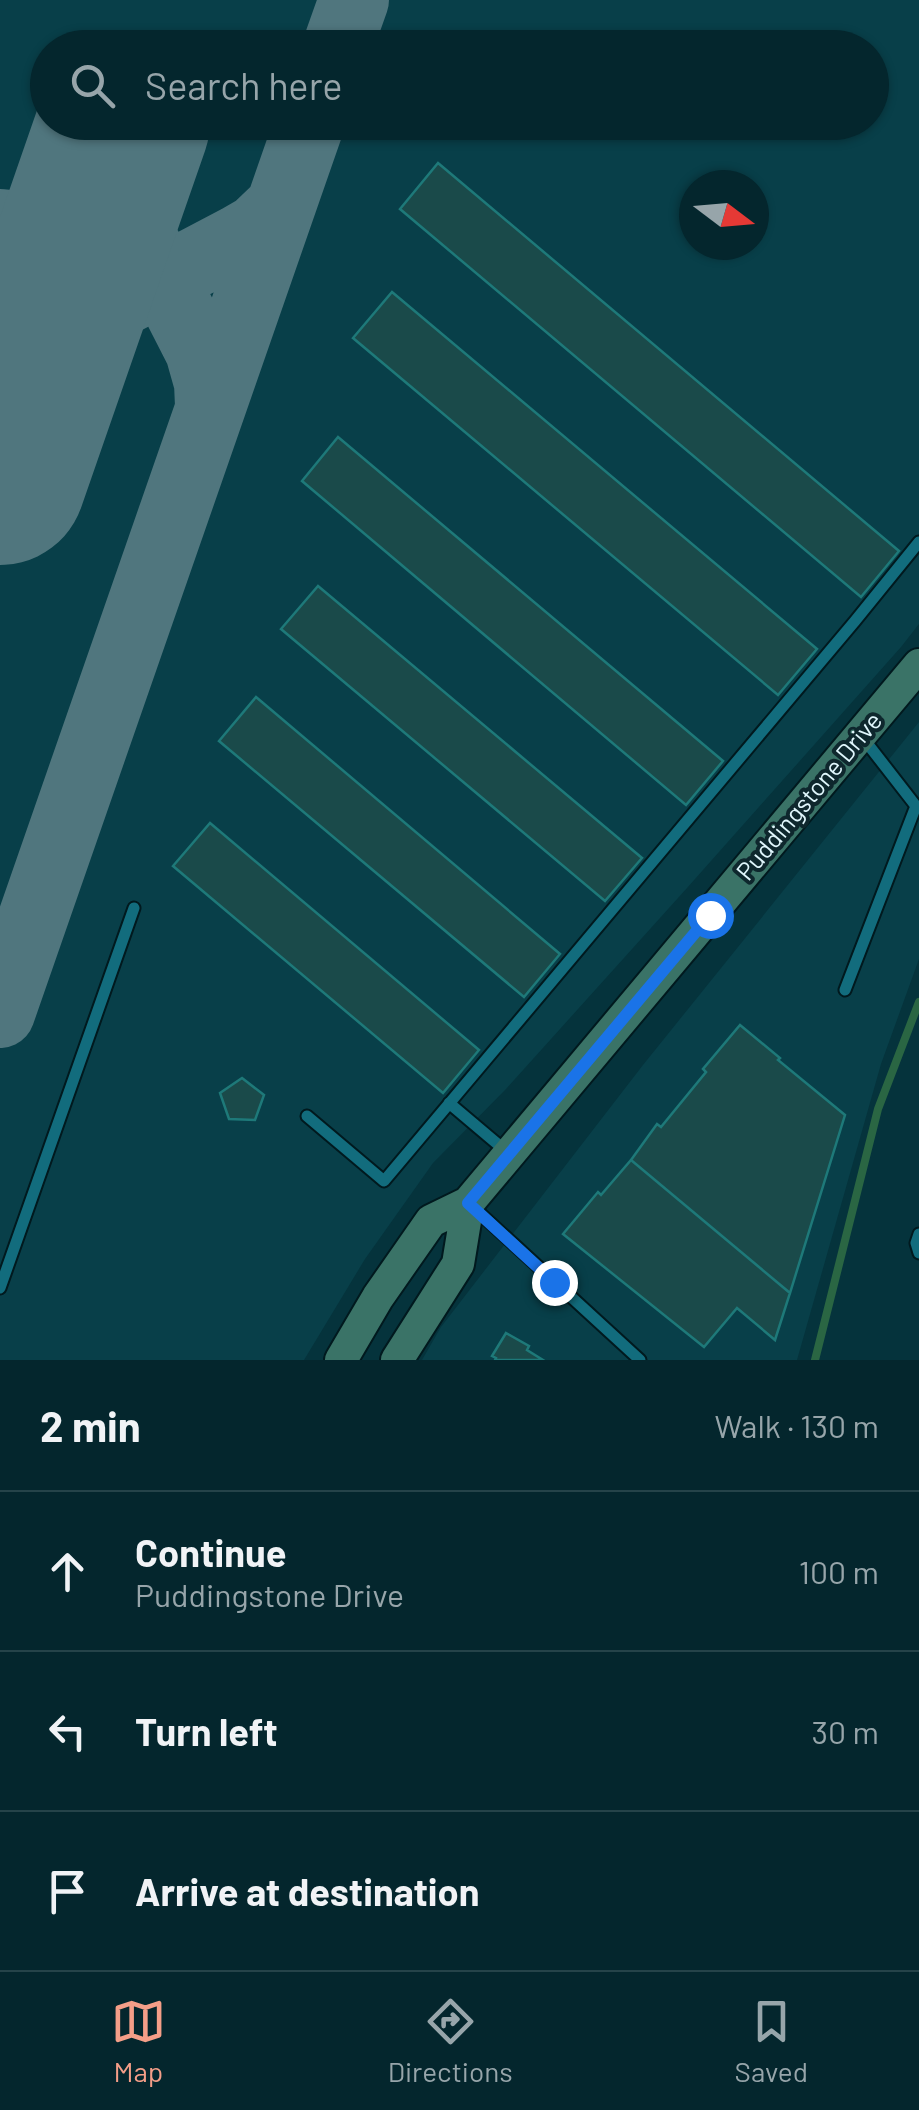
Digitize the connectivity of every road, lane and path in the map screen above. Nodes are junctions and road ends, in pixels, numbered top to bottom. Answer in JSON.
{"nodes":[{"id":1,"x":919,"y":542,"type":"edge"},
{"id":2,"x":919,"y":665,"type":"edge"},
{"id":3,"x":861,"y":734,"type":"junction"},
{"id":4,"x":134,"y":908,"type":"dead end"},
{"id":5,"x":845,"y":990,"type":"dead end"},
{"id":6,"x":449,"y":1102,"type":"junction"},
{"id":7,"x":307,"y":1116,"type":"dead end"},
{"id":8,"x":510,"y":1154,"type":"junction"},
{"id":9,"x":468,"y":1203,"type":"junction"},
{"id":10,"x":919,"y":1234,"type":"edge"},
{"id":11,"x":919,"y":1253,"type":"edge"},
{"id":12,"x":0,"y":1288,"type":"edge"},
{"id":13,"x":341,"y":1360,"type":"edge"},
{"id":14,"x":397,"y":1360,"type":"edge"},
{"id":15,"x":640,"y":1360,"type":"edge"}],
"edges":[{"from":1,"to":6,"type":"lane"},
{"from":2,"to":3,"type":"street","name":"Puddingstone Drive"},
{"from":3,"to":5,"type":"lane"},
{"from":3,"to":8,"type":"street","name":"Puddingstone Drive"},
{"from":4,"to":12,"type":"lane"},
{"from":6,"to":7,"type":"lane"},
{"from":6,"to":8,"type":"lane"},
{"from":8,"to":9,"type":"street","name":"Puddingstone Drive"},
{"from":9,"to":13,"type":"street","name":"Puddingstone Drive"},
{"from":9,"to":14,"type":"street"},
{"from":9,"to":15,"type":"lane"},
{"from":10,"to":11,"type":"lane"}]}
